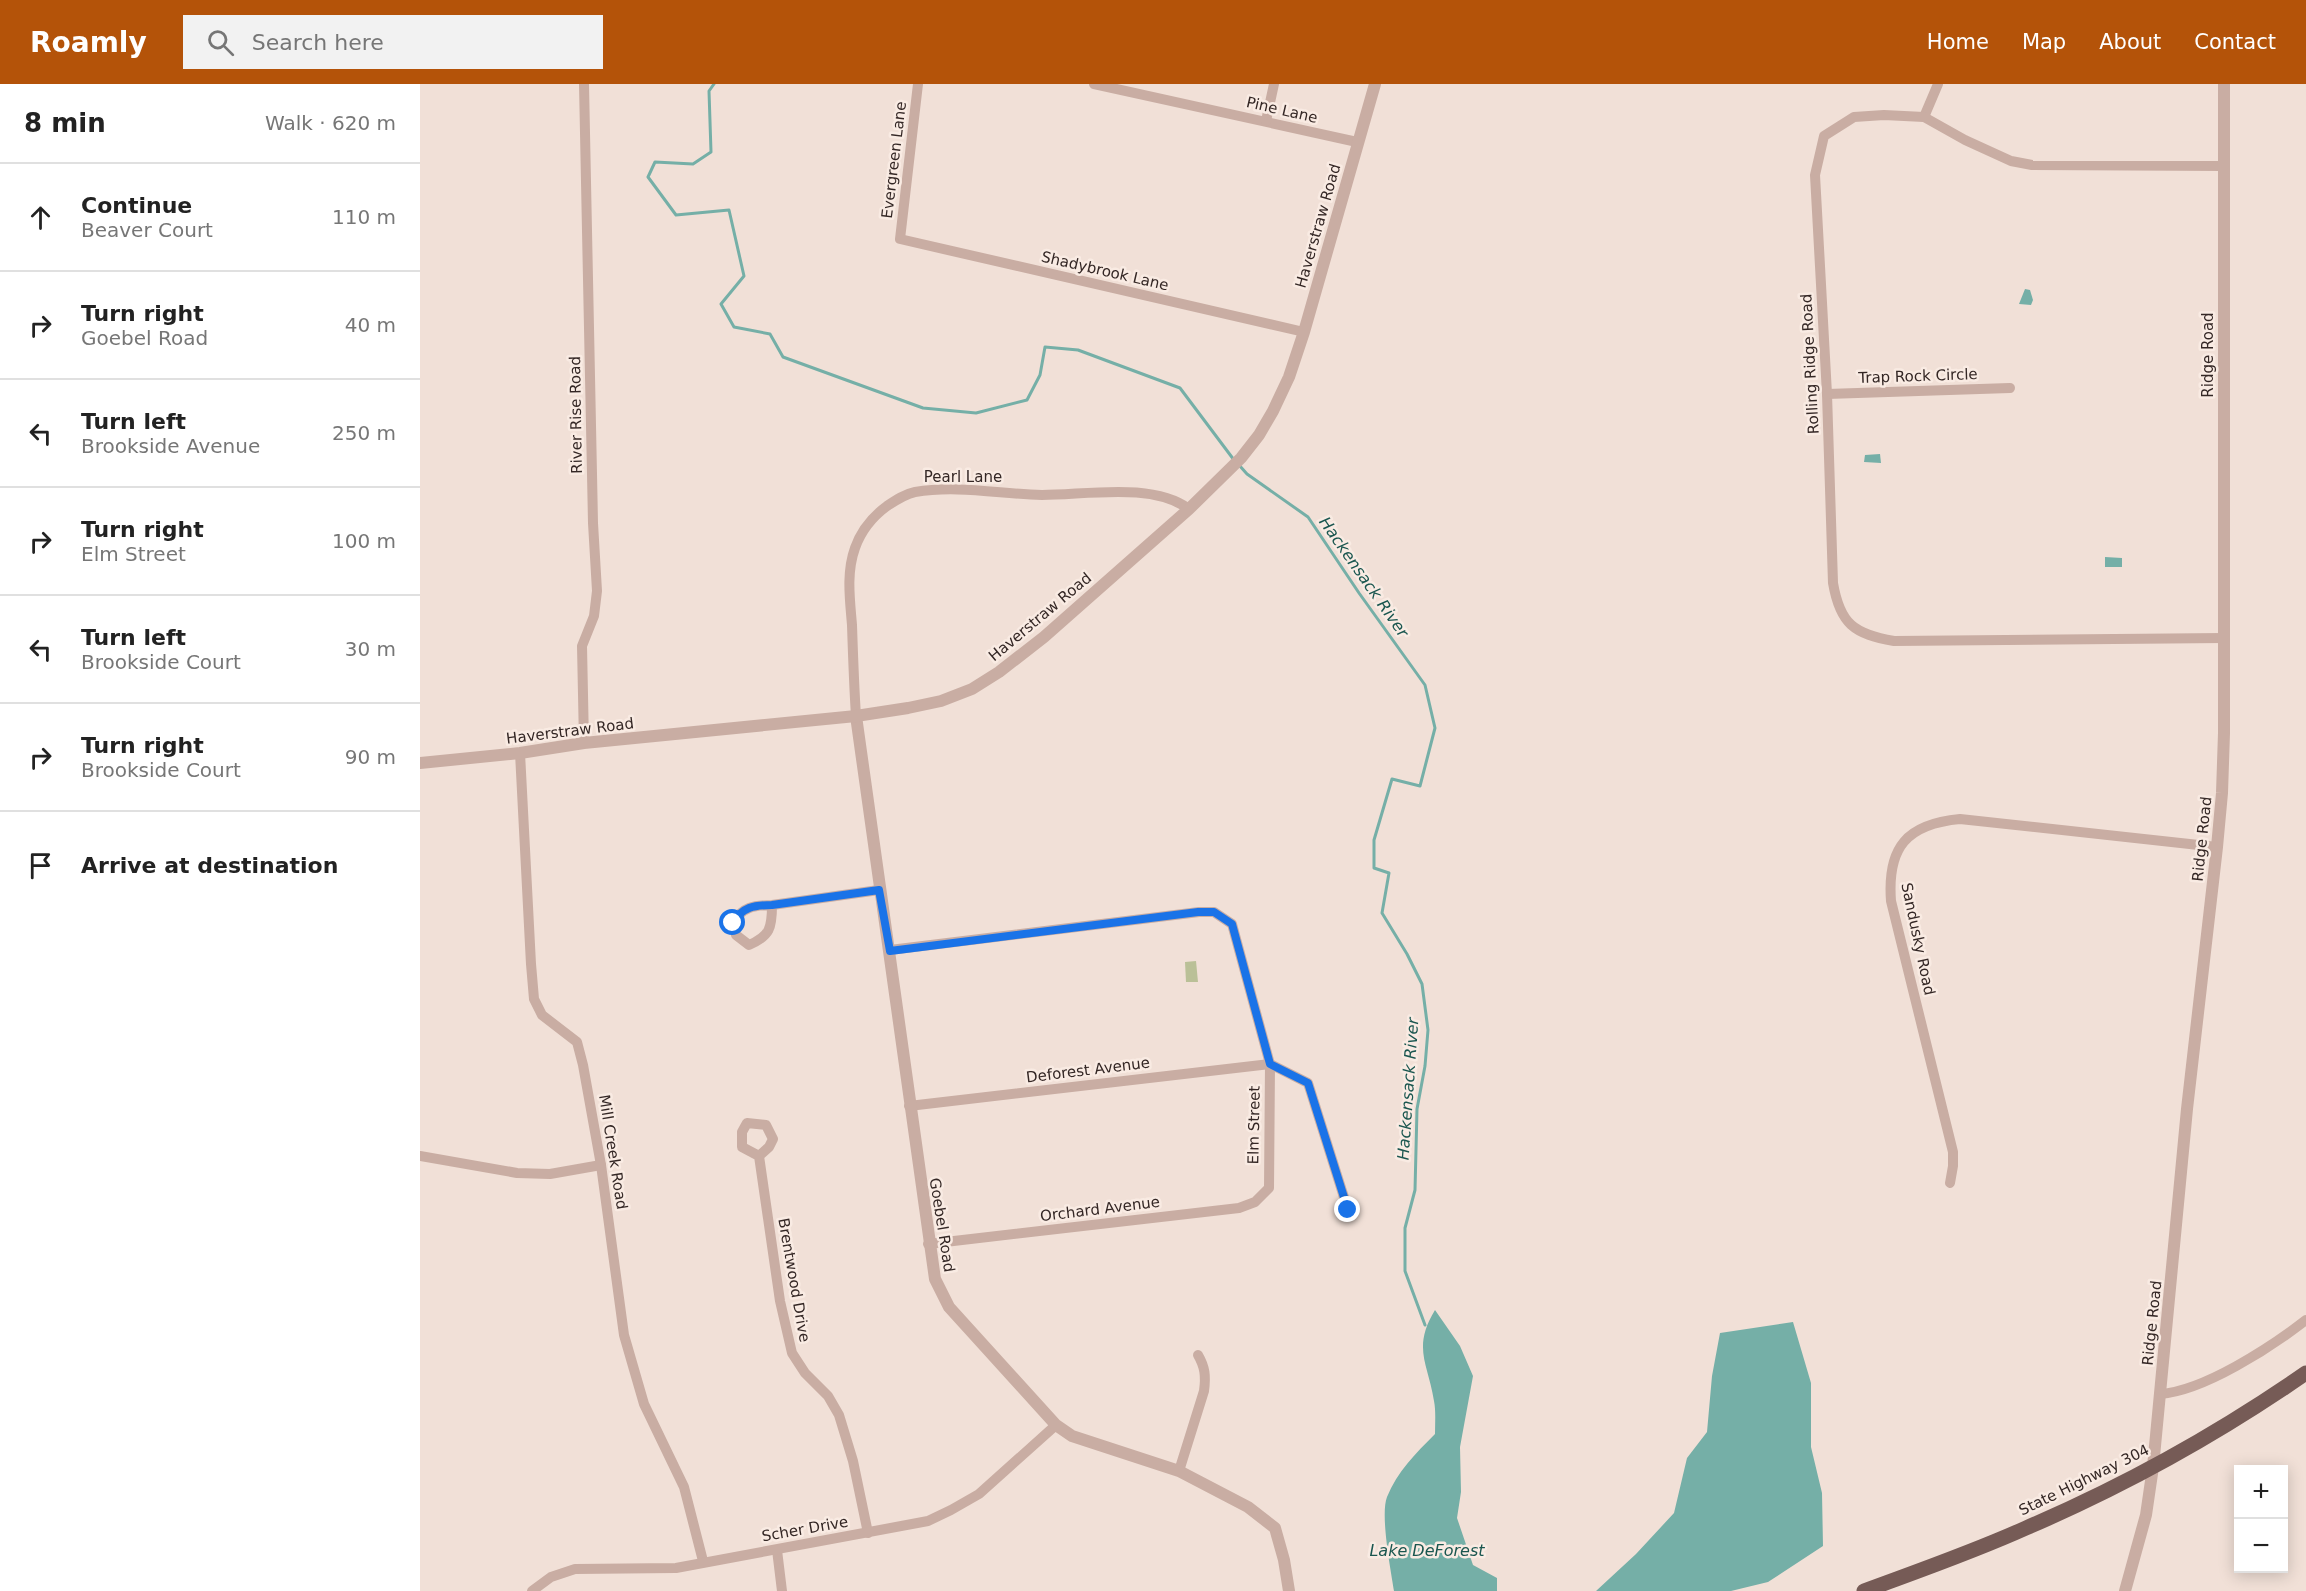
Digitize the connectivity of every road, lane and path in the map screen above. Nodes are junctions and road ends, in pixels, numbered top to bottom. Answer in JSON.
{"nodes":[{"id":1,"x":584,"y":84,"type":"edge"},
{"id":2,"x":918,"y":84,"type":"edge"},
{"id":3,"x":1094,"y":84,"type":"edge"},
{"id":4,"x":1274,"y":84,"type":"edge"},
{"id":5,"x":1375,"y":84,"type":"edge"},
{"id":6,"x":1938,"y":84,"type":"edge"},
{"id":7,"x":2224,"y":84,"type":"edge"},
{"id":8,"x":1924,"y":117,"type":"junction"},
{"id":9,"x":1266,"y":121,"type":"junction"},
{"id":10,"x":1358,"y":142,"type":"junction"},
{"id":11,"x":2223,"y":166,"type":"junction"},
{"id":12,"x":900,"y":239,"type":"joint"},
{"id":13,"x":1304,"y":332,"type":"junction"},
{"id":14,"x":2010,"y":388,"type":"dead end"},
{"id":15,"x":1827,"y":394,"type":"junction"},
{"id":16,"x":1189,"y":509,"type":"junction"},
{"id":17,"x":2224,"y":638,"type":"junction"},
{"id":18,"x":856,"y":716,"type":"junction"},
{"id":19,"x":584,"y":743,"type":"junction"},
{"id":20,"x":520,"y":753,"type":"junction"},
{"id":21,"x":420,"y":763,"type":"edge"},
{"id":22,"x":2217,"y":847,"type":"junction"},
{"id":23,"x":879,"y":890,"type":"junction"},
{"id":24,"x":772,"y":905,"type":"dead end"},
{"id":25,"x":890,"y":951,"type":"junction"},
{"id":26,"x":1270,"y":1064,"type":"junction"},
{"id":27,"x":909,"y":1106,"type":"junction"},
{"id":28,"x":420,"y":1156,"type":"edge"},
{"id":29,"x":759,"y":1156,"type":"dead end"},
{"id":30,"x":601,"y":1165,"type":"junction"},
{"id":31,"x":1950,"y":1183,"type":"dead end"},
{"id":32,"x":1269,"y":1188,"type":"joint"},
{"id":33,"x":1348,"y":1210,"type":"dead end"},
{"id":34,"x":928,"y":1244,"type":"junction"},
{"id":35,"x":2306,"y":1320,"type":"edge"},
{"id":36,"x":1198,"y":1355,"type":"dead end"},
{"id":37,"x":2306,"y":1373,"type":"edge"},
{"id":38,"x":2160,"y":1394,"type":"junction"},
{"id":39,"x":1056,"y":1425,"type":"junction"},
{"id":40,"x":2153,"y":1467,"type":"junction"},
{"id":41,"x":1179,"y":1471,"type":"junction"},
{"id":42,"x":868,"y":1533,"type":"junction"},
{"id":43,"x":777,"y":1550,"type":"junction"},
{"id":44,"x":703,"y":1561,"type":"junction"},
{"id":45,"x":532,"y":1591,"type":"edge"},
{"id":46,"x":782,"y":1591,"type":"edge"},
{"id":47,"x":1289,"y":1591,"type":"edge"},
{"id":48,"x":1864,"y":1591,"type":"edge"},
{"id":49,"x":2125,"y":1591,"type":"edge"}],
"edges":[{"from":1,"to":19,"type":"street","name":"River Rise Road"},
{"from":2,"to":12,"type":"street","name":"Evergreen Lane"},
{"from":3,"to":9,"type":"street","name":"Pine Lane"},
{"from":4,"to":9,"type":"street"},
{"from":5,"to":10,"type":"street","name":"Haverstraw Road"},
{"from":6,"to":8,"type":"street"},
{"from":7,"to":11,"type":"street","name":"Ridge Road"},
{"from":8,"to":11,"type":"street","name":"Rolling Ridge Road"},
{"from":8,"to":15,"type":"street","name":"Rolling Ridge Road"},
{"from":9,"to":10,"type":"street","name":"Pine Lane"},
{"from":10,"to":13,"type":"street","name":"Haverstraw Road"},
{"from":11,"to":17,"type":"street","name":"Ridge Road"},
{"from":12,"to":13,"type":"street","name":"Shadybrook Lane"},
{"from":13,"to":16,"type":"street","name":"Haverstraw Road"},
{"from":14,"to":15,"type":"street","name":"Trap Rock Circle"},
{"from":15,"to":17,"type":"street","name":"Rolling Ridge Road"},
{"from":16,"to":18,"type":"street","name":"Haverstraw Road"},
{"from":16,"to":18,"type":"street","name":"Pearl Lane"},
{"from":17,"to":22,"type":"street","name":"Ridge Road"},
{"from":18,"to":19,"type":"street","name":"Haverstraw Road"},
{"from":18,"to":23,"type":"street","name":"Goebel Road"},
{"from":19,"to":20,"type":"street","name":"Haverstraw Road"},
{"from":20,"to":21,"type":"street","name":"Haverstraw Road"},
{"from":20,"to":30,"type":"street","name":"Mill Creek Road"},
{"from":22,"to":31,"type":"street","name":"Sandusky Road"},
{"from":22,"to":38,"type":"street","name":"Ridge Road"},
{"from":23,"to":24,"type":"street"},
{"from":23,"to":25,"type":"street","name":"Goebel Road"},
{"from":25,"to":26,"type":"street","name":"Elm Street"},
{"from":25,"to":27,"type":"street","name":"Goebel Road"},
{"from":26,"to":27,"type":"street","name":"Deforest Avenue"},
{"from":26,"to":32,"type":"street","name":"Elm Street"},
{"from":26,"to":33,"type":"street"},
{"from":27,"to":34,"type":"street","name":"Goebel Road"},
{"from":28,"to":30,"type":"street"},
{"from":29,"to":42,"type":"street","name":"Brentwood Drive"},
{"from":30,"to":44,"type":"street","name":"Mill Creek Road"},
{"from":32,"to":34,"type":"street","name":"Orchard Avenue"},
{"from":34,"to":39,"type":"street","name":"Goebel Road"},
{"from":35,"to":38,"type":"street"},
{"from":36,"to":41,"type":"street"},
{"from":37,"to":40,"type":"main road","name":"State Highway 304"},
{"from":38,"to":40,"type":"street","name":"Ridge Road"},
{"from":39,"to":41,"type":"street","name":"Goebel Road"},
{"from":39,"to":42,"type":"street","name":"Scher Drive"},
{"from":40,"to":48,"type":"main road","name":"State Highway 304"},
{"from":40,"to":49,"type":"street","name":"Ridge Road"},
{"from":41,"to":47,"type":"street","name":"Goebel Road"},
{"from":42,"to":43,"type":"street","name":"Scher Drive"},
{"from":43,"to":44,"type":"street","name":"Scher Drive"},
{"from":43,"to":46,"type":"street"},
{"from":44,"to":45,"type":"street","name":"Scher Drive"}]}
